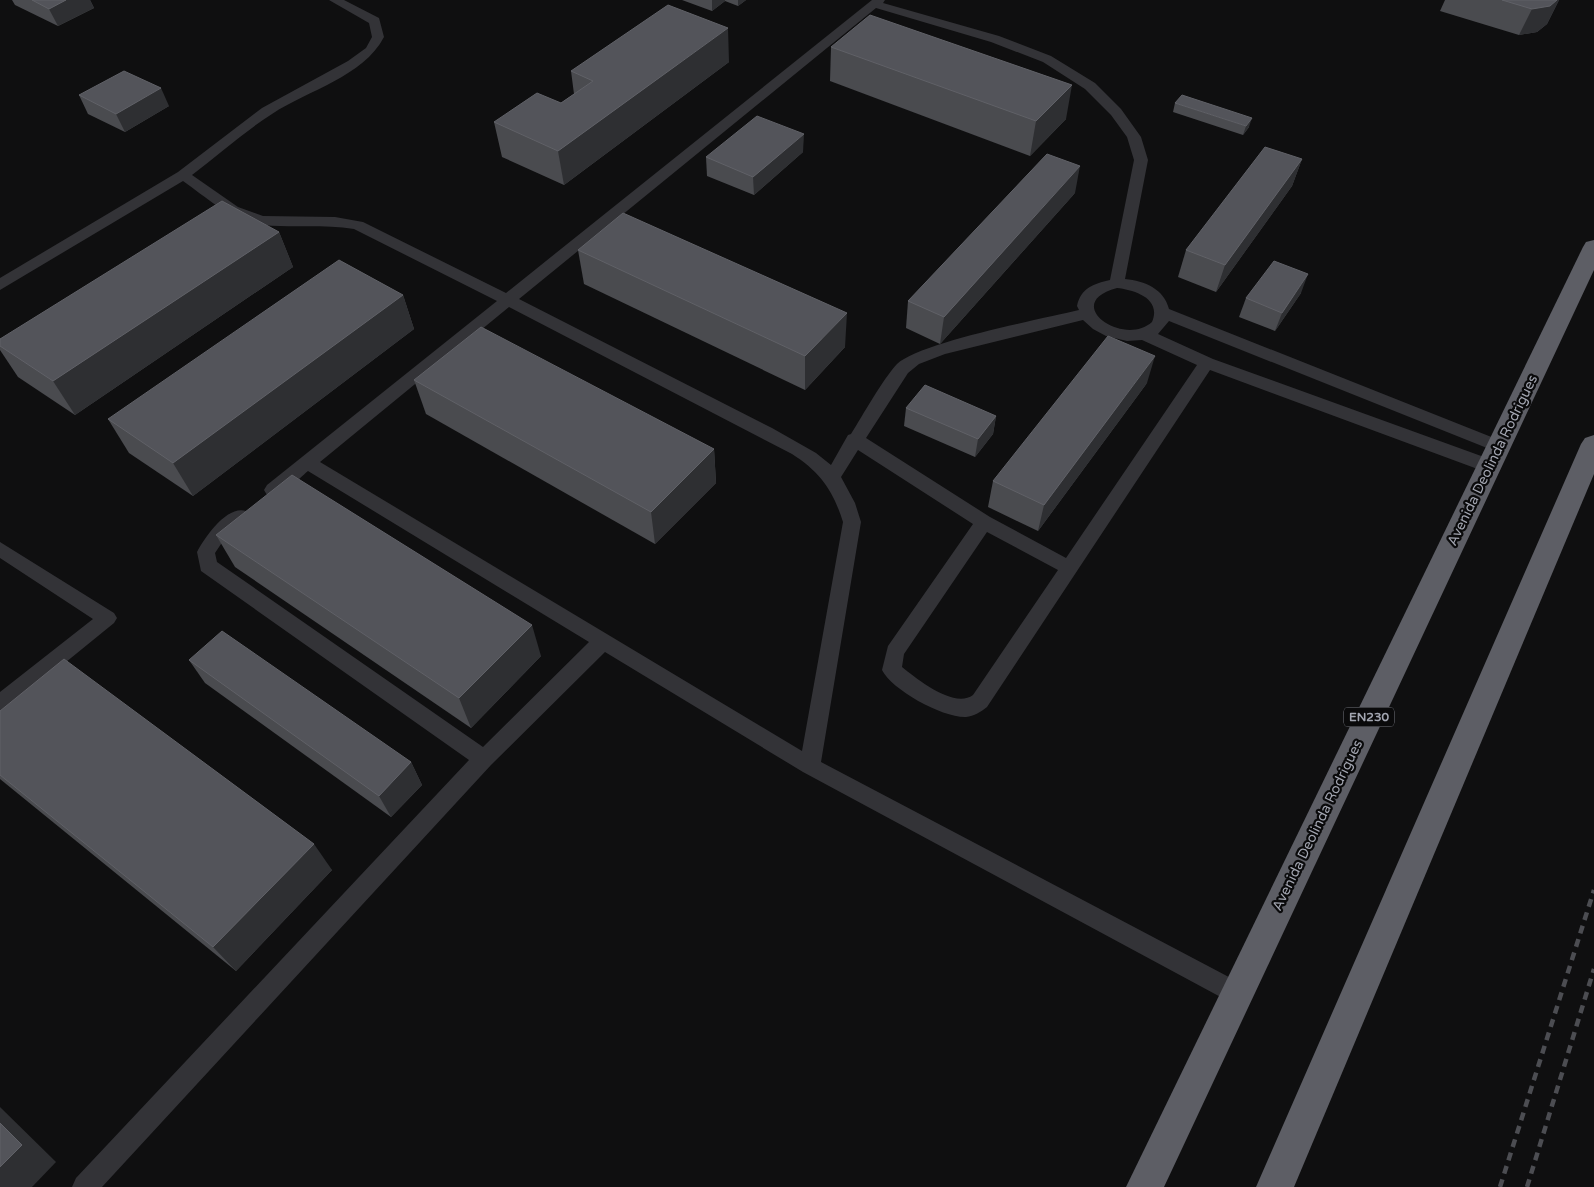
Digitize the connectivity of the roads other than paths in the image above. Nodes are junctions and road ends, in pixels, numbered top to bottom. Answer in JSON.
{"nodes":[{"id":1,"x":335,"y":0,"type":"edge"},
{"id":2,"x":876,"y":2,"type":"edge"},
{"id":3,"x":182,"y":175,"type":"junction"},
{"id":4,"x":1594,"y":247,"type":"edge"},
{"id":5,"x":1117,"y":283,"type":"junction"},
{"id":6,"x":0,"y":285,"type":"edge"},
{"id":7,"x":508,"y":299,"type":"junction"},
{"id":8,"x":1164,"y":313,"type":"junction"},
{"id":9,"x":1085,"y":314,"type":"junction"},
{"id":10,"x":1144,"y":334,"type":"junction"},
{"id":11,"x":1207,"y":363,"type":"junction"},
{"id":12,"x":854,"y":439,"type":"junction"},
{"id":13,"x":1594,"y":444,"type":"edge"},
{"id":14,"x":1494,"y":456,"type":"junction"},
{"id":15,"x":308,"y":463,"type":"junction"},
{"id":16,"x":832,"y":475,"type":"junction"},
{"id":17,"x":984,"y":522,"type":"junction"},
{"id":18,"x":0,"y":549,"type":"edge"},
{"id":19,"x":1070,"y":568,"type":"junction"},
{"id":20,"x":603,"y":641,"type":"junction"},
{"id":21,"x":0,"y":704,"type":"edge"},
{"id":22,"x":484,"y":759,"type":"junction"},
{"id":23,"x":810,"y":766,"type":"junction"},
{"id":24,"x":1236,"y":993,"type":"junction"},
{"id":25,"x":85,"y":1187,"type":"edge"},
{"id":26,"x":1145,"y":1187,"type":"edge"},
{"id":27,"x":1275,"y":1187,"type":"edge"}],
"edges":[{"from":1,"to":3,"type":"lane"},
{"from":2,"to":5,"type":"lane"},
{"from":2,"to":7,"type":"lane"},
{"from":3,"to":6,"type":"lane"},
{"from":3,"to":7,"type":"lane"},
{"from":4,"to":14,"type":"highway","name":"Avenida Deolinda Rodrigues","number":"EN230"},
{"from":5,"to":8,"type":"lane"},
{"from":5,"to":9,"type":"lane"},
{"from":7,"to":15,"type":"lane"},
{"from":7,"to":16,"type":"lane"},
{"from":8,"to":10,"type":"lane"},
{"from":8,"to":14,"type":"lane"},
{"from":9,"to":10,"type":"lane"},
{"from":9,"to":12,"type":"lane"},
{"from":10,"to":11,"type":"lane"},
{"from":11,"to":14,"type":"lane"},
{"from":11,"to":19,"type":"lane"},
{"from":12,"to":16,"type":"lane"},
{"from":12,"to":17,"type":"lane"},
{"from":13,"to":27,"type":"highway"},
{"from":14,"to":24,"type":"highway","name":"Avenida Deolinda Rodrigues","number":"EN230"},
{"from":15,"to":20,"type":"lane"},
{"from":15,"to":22,"type":"lane"},
{"from":16,"to":23,"type":"lane"},
{"from":17,"to":19,"type":"lane"},
{"from":17,"to":19,"type":"lane"},
{"from":18,"to":21,"type":"lane"},
{"from":20,"to":22,"type":"lane"},
{"from":20,"to":23,"type":"lane"},
{"from":22,"to":25,"type":"lane"},
{"from":23,"to":24,"type":"lane"},
{"from":24,"to":26,"type":"highway","name":"Avenida Deolinda Rodrigues","number":"EN230"}]}
